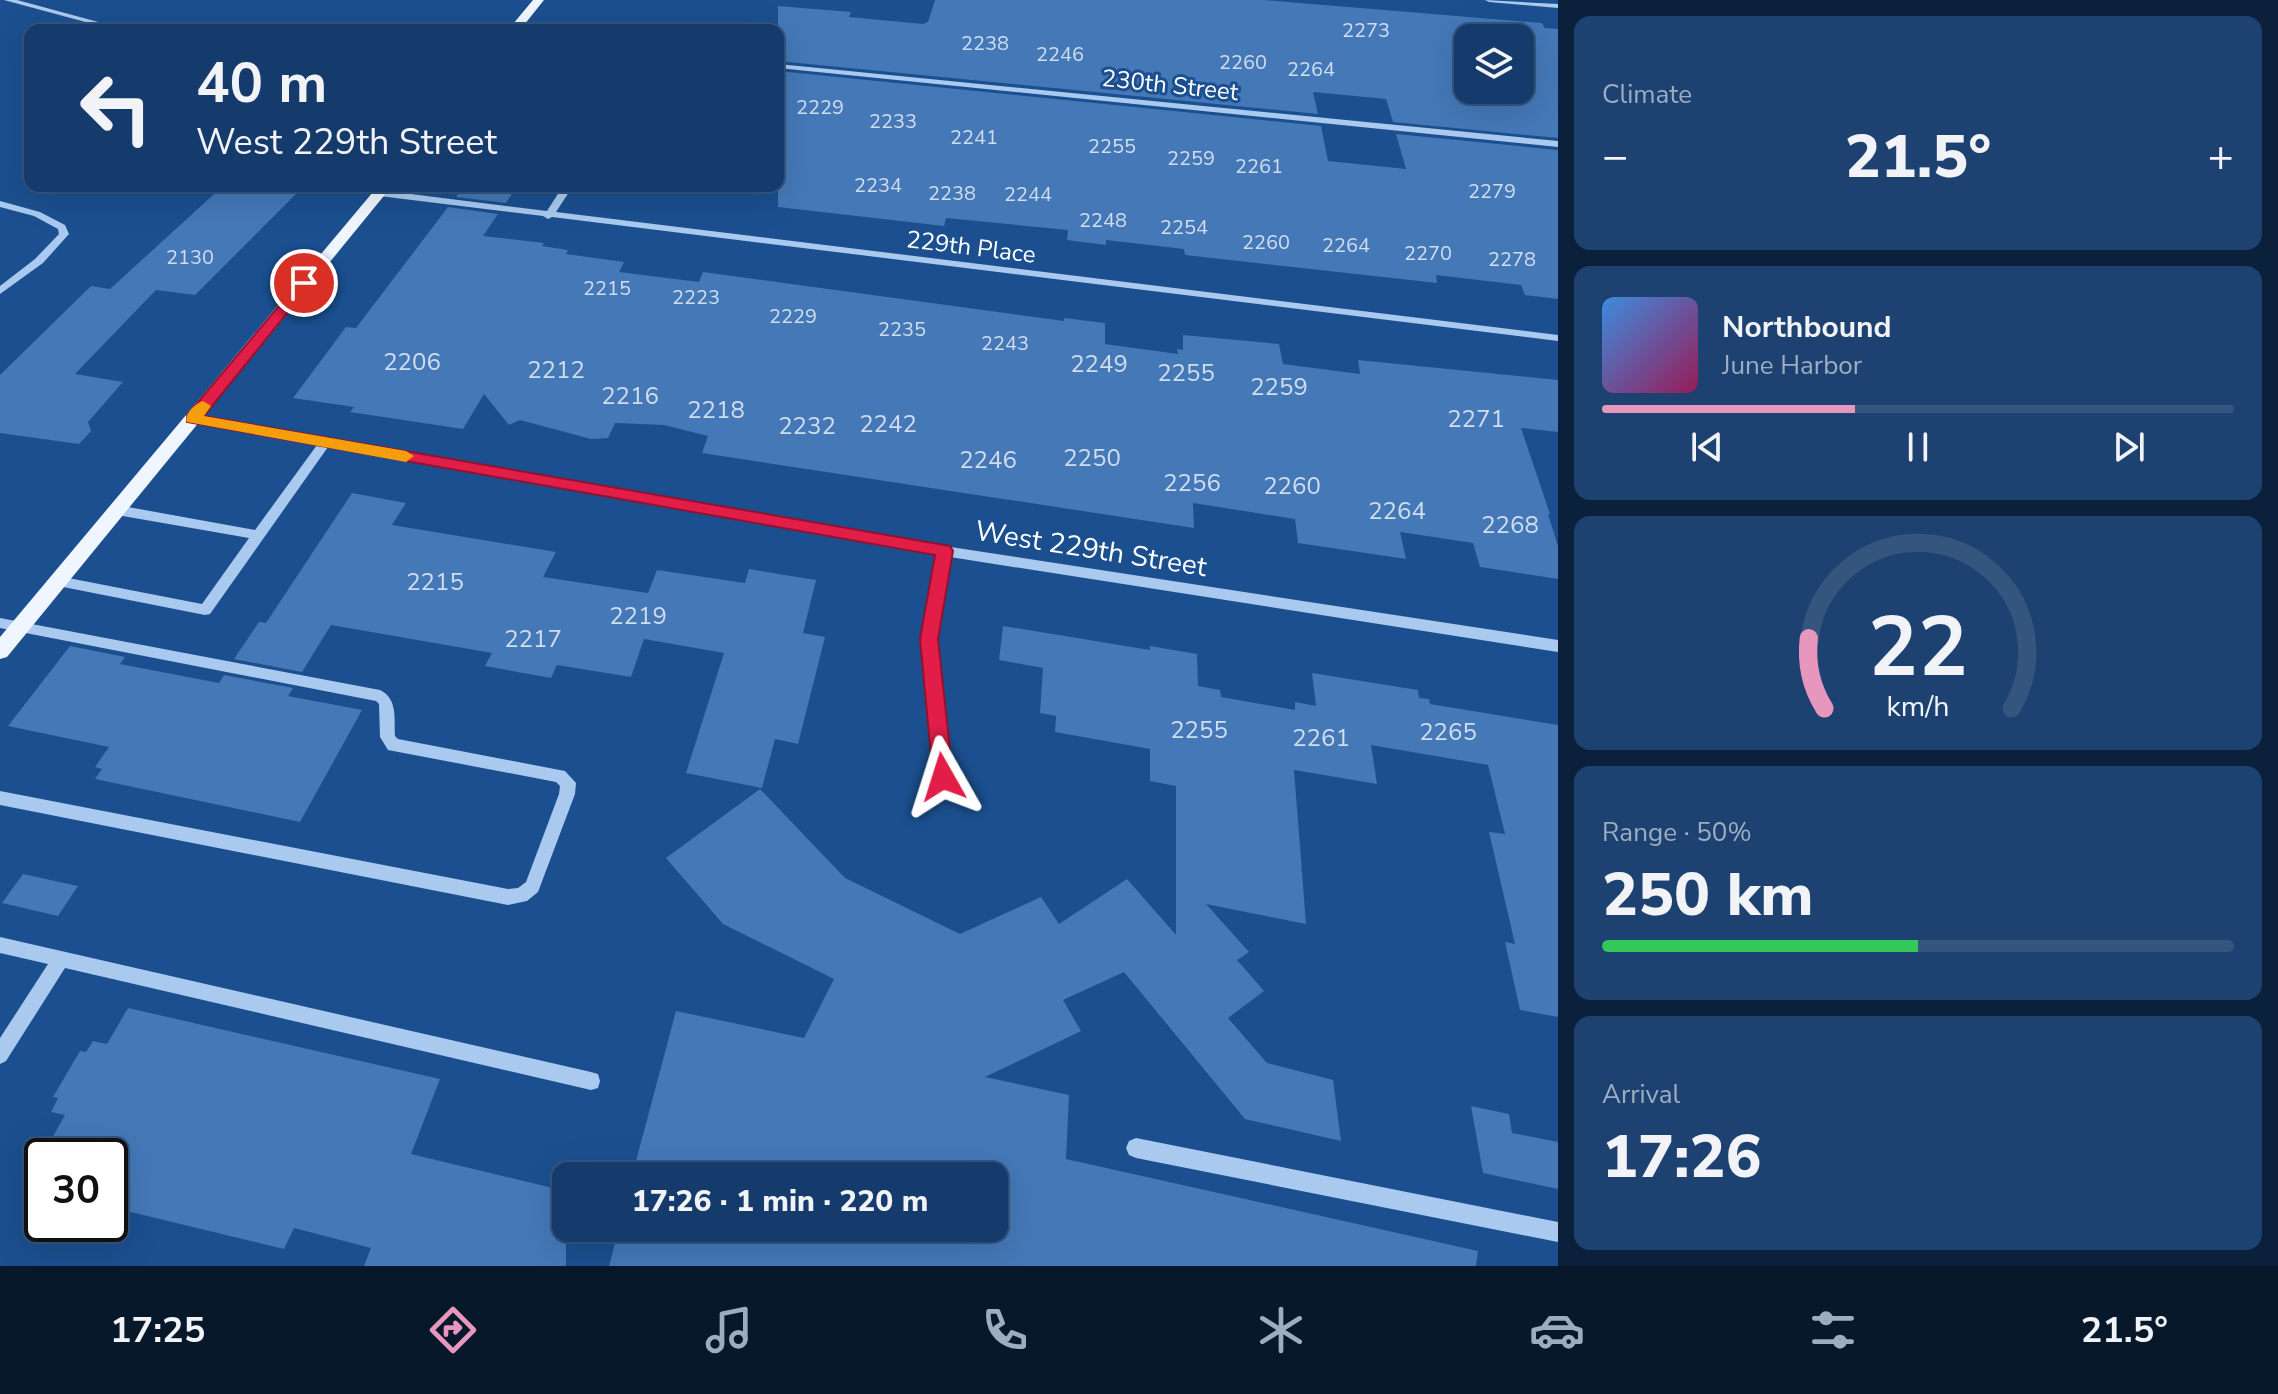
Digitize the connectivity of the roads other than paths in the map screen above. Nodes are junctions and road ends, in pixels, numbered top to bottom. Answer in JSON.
{"nodes":[{"id":1,"x":8,"y":0,"type":"edge"},
{"id":2,"x":539,"y":0,"type":"edge"},
{"id":3,"x":1489,"y":0,"type":"edge"},
{"id":4,"x":1558,"y":6,"type":"edge"},
{"id":5,"x":101,"y":24,"type":"edge"},
{"id":6,"x":519,"y":24,"type":"edge"},
{"id":7,"x":784,"y":67,"type":"edge"},
{"id":8,"x":1558,"y":144,"type":"edge"},
{"id":9,"x":380,"y":192,"type":"edge"},
{"id":10,"x":395,"y":192,"type":"edge"},
{"id":11,"x":564,"y":192,"type":"edge"},
{"id":12,"x":0,"y":204,"type":"edge"},
{"id":13,"x":548,"y":216,"type":"junction"},
{"id":14,"x":0,"y":291,"type":"edge"},
{"id":15,"x":1558,"y":338,"type":"edge"},
{"id":16,"x":193,"y":419,"type":"junction"},
{"id":17,"x":325,"y":442,"type":"junction"},
{"id":18,"x":117,"y":510,"type":"junction"},
{"id":19,"x":259,"y":535,"type":"junction"},
{"id":20,"x":944,"y":551,"type":"junction"},
{"id":21,"x":58,"y":581,"type":"junction"},
{"id":22,"x":0,"y":623,"type":"edge"},
{"id":23,"x":20,"y":626,"type":"junction"},
{"id":24,"x":1558,"y":646,"type":"edge"},
{"id":25,"x":0,"y":651,"type":"edge"},
{"id":26,"x":943,"y":777,"type":"dead end"},
{"id":27,"x":0,"y":798,"type":"edge"},
{"id":28,"x":0,"y":945,"type":"edge"},
{"id":29,"x":61,"y":959,"type":"junction"},
{"id":30,"x":0,"y":1055,"type":"edge"},
{"id":31,"x":591,"y":1081,"type":"dead end"},
{"id":32,"x":1136,"y":1148,"type":"dead end"},
{"id":33,"x":1558,"y":1232,"type":"edge"}],
"edges":[{"from":1,"to":5,"type":"street"},
{"from":2,"to":6,"type":"main road"},
{"from":3,"to":4,"type":"street"},
{"from":7,"to":8,"type":"street","name":"230th Street"},
{"from":9,"to":16,"type":"main road"},
{"from":10,"to":13,"type":"street","name":"229th Place"},
{"from":11,"to":13,"type":"street"},
{"from":12,"to":14,"type":"street"},
{"from":13,"to":15,"type":"street","name":"229th Place"},
{"from":16,"to":17,"type":"street","name":"West 229th Street"},
{"from":16,"to":18,"type":"main road"},
{"from":17,"to":19,"type":"street"},
{"from":17,"to":20,"type":"street","name":"West 229th Street"},
{"from":18,"to":19,"type":"street"},
{"from":18,"to":21,"type":"main road"},
{"from":19,"to":21,"type":"street"},
{"from":20,"to":24,"type":"street","name":"West 229th Street"},
{"from":20,"to":26,"type":"street"},
{"from":21,"to":23,"type":"main road"},
{"from":22,"to":23,"type":"street"},
{"from":23,"to":25,"type":"main road"},
{"from":23,"to":27,"type":"street"},
{"from":28,"to":29,"type":"street"},
{"from":29,"to":30,"type":"street"},
{"from":29,"to":31,"type":"street"},
{"from":32,"to":33,"type":"street"}]}
